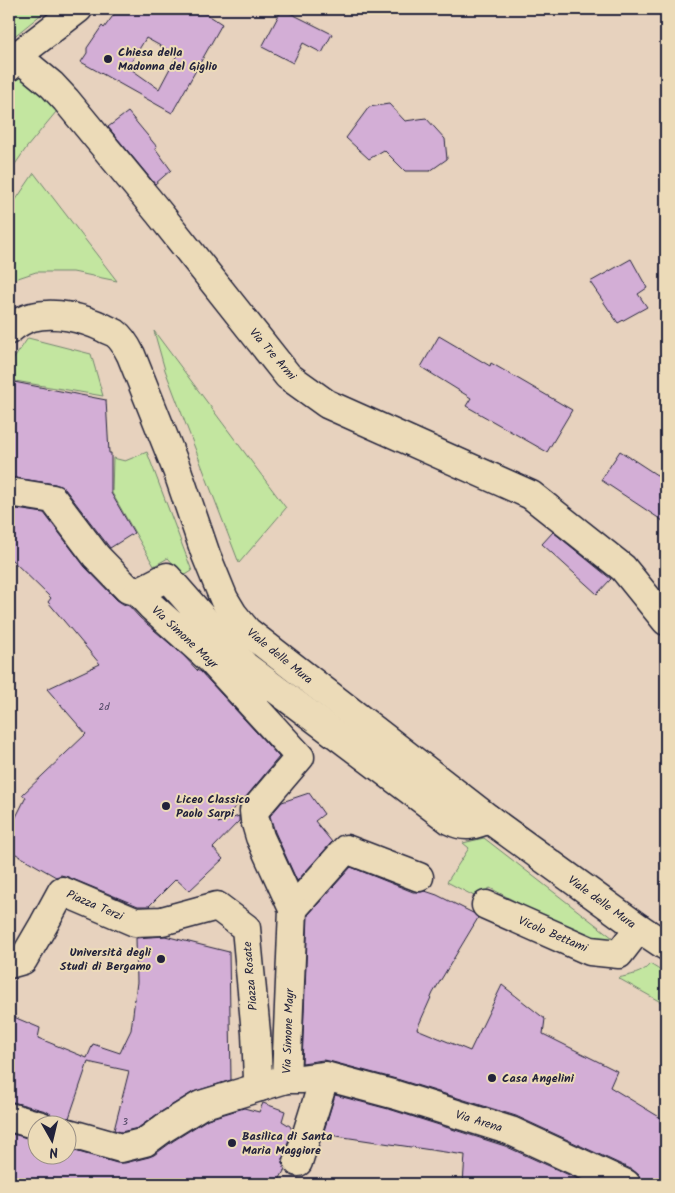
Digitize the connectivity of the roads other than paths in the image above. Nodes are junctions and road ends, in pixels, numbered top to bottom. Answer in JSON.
{"nodes":[{"id":1,"x":78,"y":9,"type":"edge"},
{"id":2,"x":13,"y":62,"type":"edge"},
{"id":3,"x":9,"y":330,"type":"edge"},
{"id":4,"x":9,"y":492,"type":"edge"},
{"id":5,"x":133,"y":591,"type":"junction"},
{"id":6,"x":666,"y":621,"type":"edge"},
{"id":7,"x":489,"y":819,"type":"junction"},
{"id":8,"x":419,"y":877,"type":"dead end"},
{"id":9,"x":486,"y":905,"type":"dead end"},
{"id":10,"x":293,"y":909,"type":"junction"},
{"id":11,"x":162,"y":921,"type":"joint"},
{"id":12,"x":639,"y":928,"type":"junction"},
{"id":13,"x":666,"y":946,"type":"edge"},
{"id":14,"x":9,"y":964,"type":"edge"},
{"id":15,"x":325,"y":1076,"type":"junction"},
{"id":16,"x":286,"y":1079,"type":"junction"},
{"id":17,"x":249,"y":1090,"type":"junction"},
{"id":18,"x":9,"y":1117,"type":"edge"},
{"id":19,"x":28,"y":1122,"type":"edge"},
{"id":20,"x":78,"y":1135,"type":"edge"},
{"id":21,"x":298,"y":1162,"type":"dead end"},
{"id":22,"x":626,"y":1184,"type":"edge"}],
"edges":[{"from":1,"to":2,"type":"street"},
{"from":2,"to":6,"type":"street","name":"Via Tre Armi"},
{"from":3,"to":7,"type":"street","name":"Viale delle Mura"},
{"from":4,"to":5,"type":"street"},
{"from":5,"to":7,"type":"street","name":"Via Simone Mayr"},
{"from":5,"to":10,"type":"street","name":"Via Simone Mayr"},
{"from":7,"to":12,"type":"street","name":"Viale delle Mura"},
{"from":8,"to":10,"type":"street"},
{"from":9,"to":12,"type":"street","name":"Vicolo Bettami"},
{"from":10,"to":16,"type":"street","name":"Via Simone Mayr"},
{"from":11,"to":14,"type":"street","name":"Piazza Terzi"},
{"from":11,"to":17,"type":"street","name":"Piazza Rosate"},
{"from":12,"to":13,"type":"street","name":"Viale delle Mura"},
{"from":15,"to":16,"type":"street","name":"Via Arena"},
{"from":15,"to":21,"type":"street"},
{"from":15,"to":22,"type":"street","name":"Via Arena"},
{"from":16,"to":17,"type":"street"},
{"from":17,"to":20,"type":"street"},
{"from":18,"to":19,"type":"street"}]}
